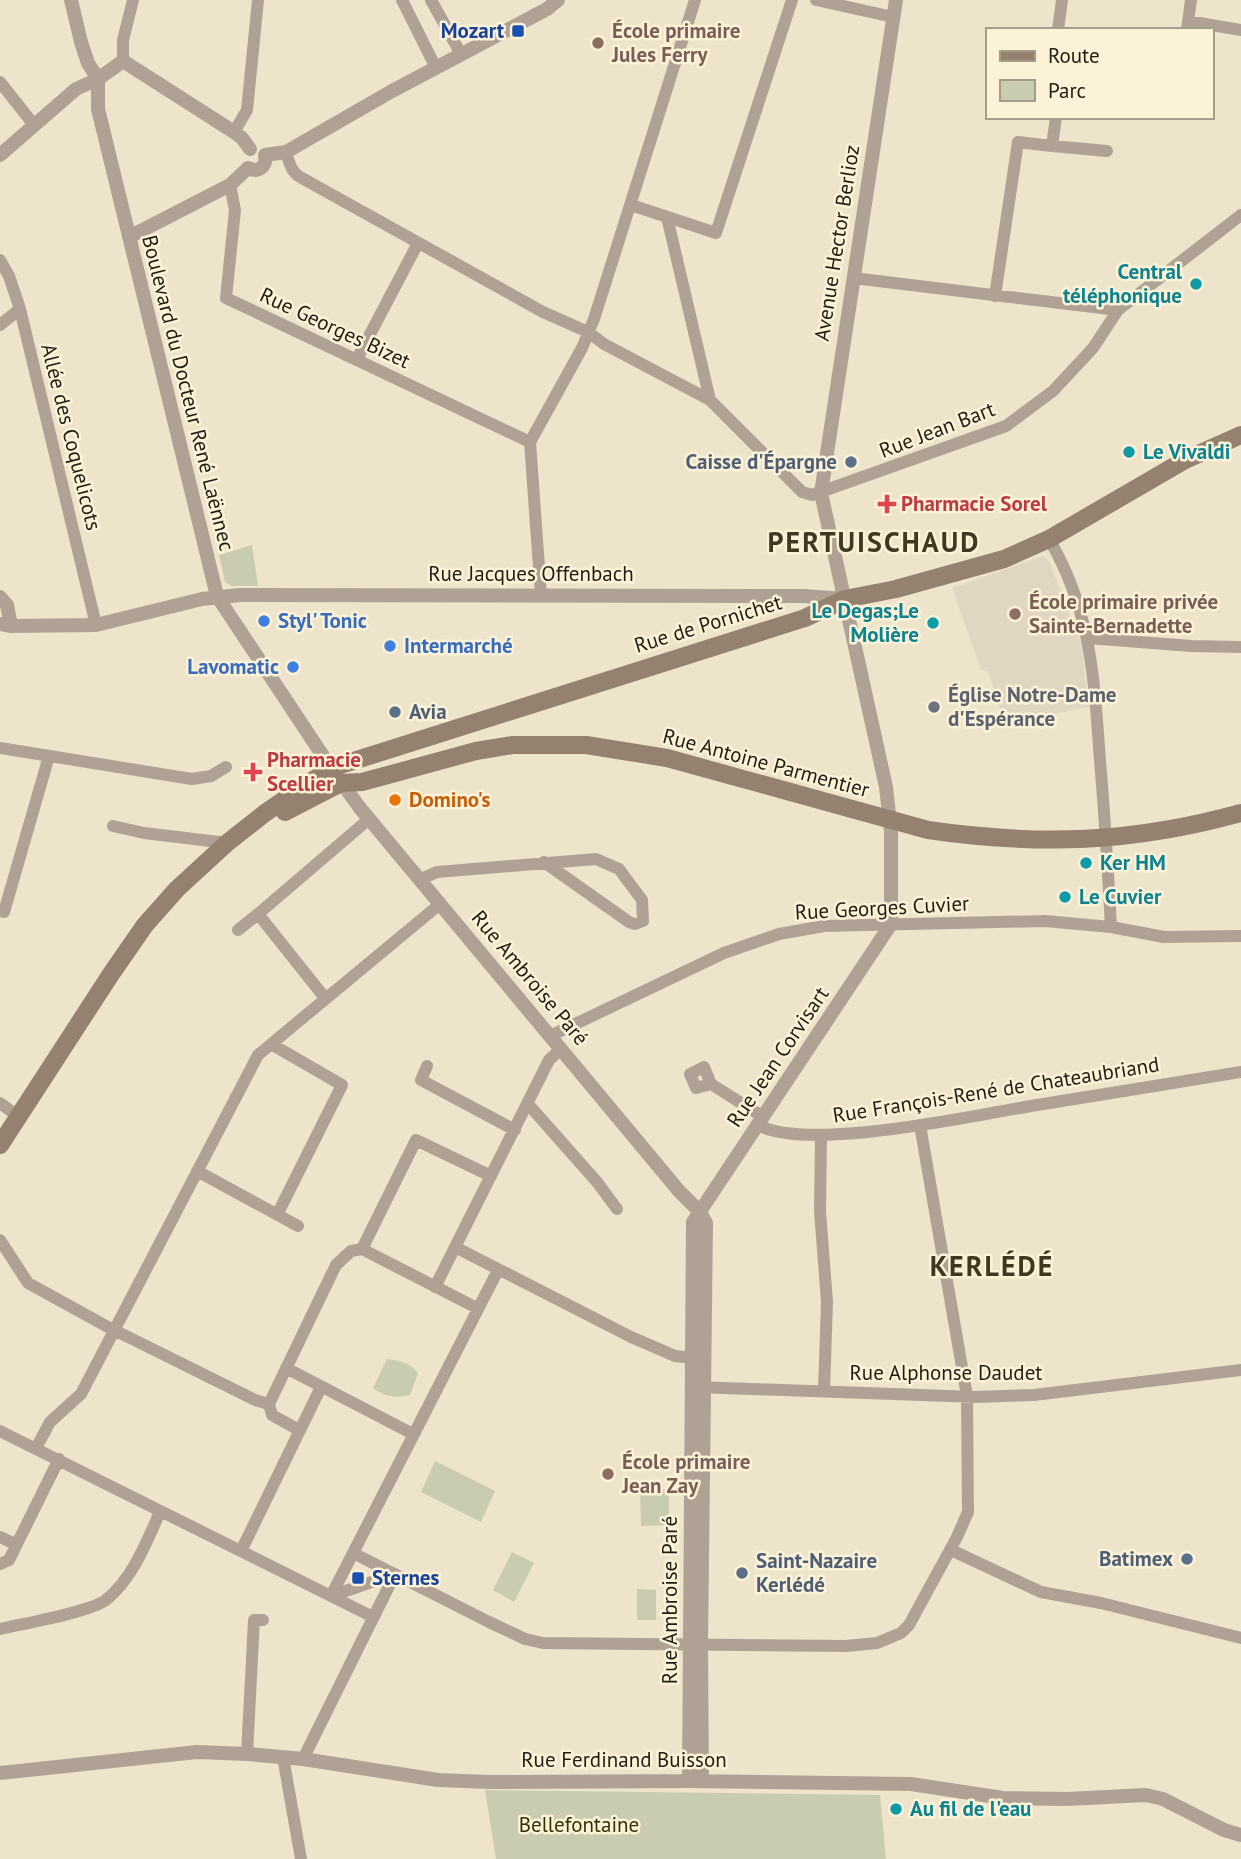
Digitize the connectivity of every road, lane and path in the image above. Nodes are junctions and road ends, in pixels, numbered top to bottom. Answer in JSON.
{"nodes":[{"id":1,"x":71,"y":0,"type":"edge"},
{"id":2,"x":133,"y":0,"type":"edge"},
{"id":3,"x":258,"y":0,"type":"edge"},
{"id":4,"x":402,"y":0,"type":"edge"},
{"id":5,"x":431,"y":0,"type":"edge"},
{"id":6,"x":558,"y":0,"type":"edge"},
{"id":7,"x":695,"y":0,"type":"edge"},
{"id":8,"x":792,"y":0,"type":"edge"},
{"id":9,"x":816,"y":0,"type":"edge"},
{"id":10,"x":895,"y":0,"type":"edge"},
{"id":11,"x":1062,"y":0,"type":"edge"},
{"id":12,"x":1191,"y":0,"type":"edge"},
{"id":13,"x":893,"y":17,"type":"junction"},
{"id":14,"x":1188,"y":25,"type":"edge"},
{"id":15,"x":1058,"y":28,"type":"edge"},
{"id":16,"x":1241,"y":30,"type":"edge"},
{"id":17,"x":461,"y":54,"type":"junction"},
{"id":18,"x":123,"y":61,"type":"junction"},
{"id":19,"x":436,"y":68,"type":"junction"},
{"id":20,"x":98,"y":79,"type":"junction"},
{"id":21,"x":0,"y":82,"type":"edge"},
{"id":22,"x":1056,"y":119,"type":"edge"},
{"id":23,"x":34,"y":125,"type":"junction"},
{"id":24,"x":234,"y":132,"type":"junction"},
{"id":25,"x":1052,"y":146,"type":"junction"},
{"id":26,"x":250,"y":149,"type":"junction"},
{"id":27,"x":1107,"y":150,"type":"dead end"},
{"id":28,"x":286,"y":152,"type":"junction"},
{"id":29,"x":0,"y":155,"type":"edge"},
{"id":30,"x":265,"y":155,"type":"junction"},
{"id":31,"x":248,"y":168,"type":"junction"},
{"id":32,"x":230,"y":185,"type":"junction"},
{"id":33,"x":631,"y":205,"type":"junction"},
{"id":34,"x":1241,"y":215,"type":"edge"},
{"id":35,"x":667,"y":217,"type":"junction"},
{"id":36,"x":129,"y":237,"type":"junction"},
{"id":37,"x":418,"y":243,"type":"junction"},
{"id":38,"x":0,"y":260,"type":"edge"},
{"id":39,"x":853,"y":278,"type":"junction"},
{"id":40,"x":995,"y":296,"type":"junction"},
{"id":41,"x":20,"y":309,"type":"junction"},
{"id":42,"x":1118,"y":310,"type":"junction"},
{"id":43,"x":0,"y":324,"type":"edge"},
{"id":44,"x":588,"y":332,"type":"junction"},
{"id":45,"x":357,"y":359,"type":"junction"},
{"id":46,"x":710,"y":400,"type":"junction"},
{"id":47,"x":1241,"y":435,"type":"edge"},
{"id":48,"x":530,"y":442,"type":"junction"},
{"id":49,"x":821,"y":493,"type":"junction"},
{"id":50,"x":1049,"y":539,"type":"junction"},
{"id":51,"x":541,"y":595,"type":"junction"},
{"id":52,"x":217,"y":596,"type":"junction"},
{"id":53,"x":0,"y":597,"type":"edge"},
{"id":54,"x":845,"y":599,"type":"junction"},
{"id":55,"x":5,"y":625,"type":"edge"},
{"id":56,"x":96,"y":625,"type":"junction"},
{"id":57,"x":1088,"y":638,"type":"junction"},
{"id":58,"x":1241,"y":646,"type":"edge"},
{"id":59,"x":0,"y":748,"type":"edge"},
{"id":60,"x":49,"y":756,"type":"junction"},
{"id":61,"x":226,"y":767,"type":"dead end"},
{"id":62,"x":336,"y":776,"type":"junction"},
{"id":63,"x":1241,"y":813,"type":"edge"},
{"id":64,"x":369,"y":819,"type":"junction"},
{"id":65,"x":890,"y":820,"type":"junction"},
{"id":66,"x":113,"y":825,"type":"dead end"},
{"id":67,"x":1106,"y":839,"type":"junction"},
{"id":68,"x":227,"y":843,"type":"junction"},
{"id":69,"x":544,"y":862,"type":"junction"},
{"id":70,"x":421,"y":879,"type":"junction"},
{"id":71,"x":440,"y":904,"type":"junction"},
{"id":72,"x":2,"y":911,"type":"edge"},
{"id":73,"x":258,"y":914,"type":"junction"},
{"id":74,"x":891,"y":924,"type":"junction"},
{"id":75,"x":1111,"y":927,"type":"junction"},
{"id":76,"x":238,"y":930,"type":"dead end"},
{"id":77,"x":1241,"y":936,"type":"edge"},
{"id":78,"x":324,"y":998,"type":"junction"},
{"id":79,"x":550,"y":1036,"type":"junction"},
{"id":80,"x":271,"y":1044,"type":"junction"},
{"id":81,"x":561,"y":1049,"type":"junction"},
{"id":82,"x":427,"y":1066,"type":"dead end"},
{"id":83,"x":1241,"y":1072,"type":"edge"},
{"id":84,"x":711,"y":1084,"type":"dead end"},
{"id":85,"x":0,"y":1103,"type":"edge"},
{"id":86,"x":528,"y":1104,"type":"junction"},
{"id":87,"x":19,"y":1117,"type":"junction"},
{"id":88,"x":761,"y":1121,"type":"junction"},
{"id":89,"x":920,"y":1125,"type":"junction"},
{"id":90,"x":515,"y":1130,"type":"junction"},
{"id":91,"x":821,"y":1136,"type":"junction"},
{"id":92,"x":0,"y":1145,"type":"edge"},
{"id":93,"x":0,"y":1153,"type":"edge"},
{"id":94,"x":197,"y":1171,"type":"junction"},
{"id":95,"x":491,"y":1176,"type":"junction"},
{"id":96,"x":617,"y":1209,"type":"dead end"},
{"id":97,"x":700,"y":1212,"type":"junction"},
{"id":98,"x":277,"y":1215,"type":"junction"},
{"id":99,"x":298,"y":1226,"type":"dead end"},
{"id":100,"x":0,"y":1240,"type":"edge"},
{"id":101,"x":455,"y":1247,"type":"junction"},
{"id":102,"x":362,"y":1249,"type":"junction"},
{"id":103,"x":498,"y":1270,"type":"junction"},
{"id":104,"x":435,"y":1287,"type":"junction"},
{"id":105,"x":477,"y":1308,"type":"junction"},
{"id":106,"x":116,"y":1330,"type":"junction"},
{"id":107,"x":698,"y":1359,"type":"junction"},
{"id":108,"x":286,"y":1367,"type":"junction"},
{"id":109,"x":1241,"y":1370,"type":"edge"},
{"id":110,"x":321,"y":1387,"type":"junction"},
{"id":111,"x":698,"y":1387,"type":"junction"},
{"id":112,"x":824,"y":1391,"type":"junction"},
{"id":113,"x":967,"y":1396,"type":"junction"},
{"id":114,"x":268,"y":1404,"type":"junction"},
{"id":115,"x":299,"y":1430,"type":"junction"},
{"id":116,"x":0,"y":1431,"type":"edge"},
{"id":117,"x":413,"y":1434,"type":"junction"},
{"id":118,"x":36,"y":1448,"type":"junction"},
{"id":119,"x":59,"y":1459,"type":"junction"},
{"id":120,"x":160,"y":1512,"type":"junction"},
{"id":121,"x":0,"y":1537,"type":"edge"},
{"id":122,"x":15,"y":1544,"type":"junction"},
{"id":123,"x":951,"y":1550,"type":"junction"},
{"id":124,"x":242,"y":1551,"type":"junction"},
{"id":125,"x":353,"y":1553,"type":"junction"},
{"id":126,"x":0,"y":1564,"type":"edge"},
{"id":127,"x":395,"y":1574,"type":"junction"},
{"id":128,"x":331,"y":1596,"type":"junction"},
{"id":129,"x":373,"y":1617,"type":"junction"},
{"id":130,"x":263,"y":1619,"type":"dead end"},
{"id":131,"x":0,"y":1629,"type":"edge"},
{"id":132,"x":1241,"y":1638,"type":"edge"},
{"id":133,"x":696,"y":1644,"type":"junction"},
{"id":134,"x":247,"y":1754,"type":"junction"},
{"id":135,"x":283,"y":1757,"type":"junction"},
{"id":136,"x":303,"y":1759,"type":"junction"},
{"id":137,"x":0,"y":1773,"type":"edge"},
{"id":138,"x":695,"y":1781,"type":"junction"},
{"id":139,"x":1241,"y":1835,"type":"edge"},
{"id":140,"x":301,"y":1859,"type":"edge"}],
"edges":[{"from":1,"to":20,"type":"street","name":"Boulevard du Docteur René Laënnec"},
{"from":2,"to":18,"type":"street"},
{"from":3,"to":24,"type":"street"},
{"from":4,"to":19,"type":"street"},
{"from":5,"to":17,"type":"street"},
{"from":6,"to":17,"type":"street"},
{"from":7,"to":33,"type":"street"},
{"from":8,"to":35,"type":"street"},
{"from":9,"to":13,"type":"street"},
{"from":10,"to":13,"type":"street","name":"Avenue Hector Berlioz"},
{"from":11,"to":15,"type":"street"},
{"from":12,"to":14,"type":"street"},
{"from":13,"to":39,"type":"street","name":"Avenue Hector Berlioz"},
{"from":14,"to":16,"type":"street"},
{"from":17,"to":19,"type":"street"},
{"from":18,"to":20,"type":"street"},
{"from":18,"to":24,"type":"street"},
{"from":19,"to":28,"type":"street"},
{"from":20,"to":23,"type":"street"},
{"from":20,"to":36,"type":"street","name":"Boulevard du Docteur René Laënnec"},
{"from":21,"to":23,"type":"street"},
{"from":22,"to":25,"type":"street"},
{"from":23,"to":29,"type":"street"},
{"from":24,"to":26,"type":"street"},
{"from":25,"to":27,"type":"street"},
{"from":25,"to":40,"type":"street"},
{"from":26,"to":30,"type":"street"},
{"from":26,"to":31,"type":"street"},
{"from":28,"to":30,"type":"street"},
{"from":28,"to":37,"type":"street"},
{"from":30,"to":31,"type":"street"},
{"from":31,"to":32,"type":"street"},
{"from":32,"to":36,"type":"street"},
{"from":32,"to":45,"type":"street","name":"Rue Georges Bizet"},
{"from":33,"to":35,"type":"street"},
{"from":33,"to":44,"type":"street"},
{"from":34,"to":42,"type":"street","name":"Rue Jean Bart"},
{"from":35,"to":46,"type":"street"},
{"from":36,"to":52,"type":"street","name":"Boulevard du Docteur René Laënnec"},
{"from":37,"to":44,"type":"street"},
{"from":37,"to":45,"type":"street"},
{"from":38,"to":41,"type":"street","name":"Allée des Coquelicots"},
{"from":39,"to":40,"type":"street"},
{"from":39,"to":49,"type":"street","name":"Avenue Hector Berlioz"},
{"from":40,"to":42,"type":"street"},
{"from":41,"to":43,"type":"street"},
{"from":41,"to":56,"type":"street","name":"Allée des Coquelicots"},
{"from":42,"to":49,"type":"street","name":"Rue Jean Bart"},
{"from":44,"to":46,"type":"street"},
{"from":44,"to":48,"type":"street"},
{"from":45,"to":48,"type":"street","name":"Rue Georges Bizet"},
{"from":46,"to":49,"type":"street"},
{"from":47,"to":50,"type":"main road","name":"Rue de Pornichet"},
{"from":48,"to":51,"type":"street"},
{"from":49,"to":54,"type":"street"},
{"from":50,"to":54,"type":"main road","name":"Rue de Pornichet"},
{"from":50,"to":57,"type":"street"},
{"from":51,"to":52,"type":"street","name":"Rue Jacques Offenbach"},
{"from":51,"to":54,"type":"street","name":"Rue Jacques Offenbach"},
{"from":52,"to":56,"type":"street","name":"Rue Jacques Offenbach"},
{"from":52,"to":62,"type":"street","name":"Boulevard du Docteur René Laënnec"},
{"from":53,"to":55,"type":"street"},
{"from":54,"to":62,"type":"main road","name":"Rue de Pornichet"},
{"from":54,"to":65,"type":"street"},
{"from":55,"to":56,"type":"street","name":"Rue Jacques Offenbach"},
{"from":57,"to":58,"type":"street"},
{"from":57,"to":67,"type":"street"},
{"from":59,"to":60,"type":"street"},
{"from":60,"to":61,"type":"street"},
{"from":60,"to":72,"type":"street"},
{"from":62,"to":64,"type":"street","name":"Rue Ambroise Paré"},
{"from":62,"to":65,"type":"main road","name":"Rue Antoine Parmentier"},
{"from":62,"to":68,"type":"main road"},
{"from":62,"to":93,"type":"main road","name":"Rue Antoine Parmentier"},
{"from":63,"to":67,"type":"main road","name":"Rue Antoine Parmentier"},
{"from":64,"to":70,"type":"street","name":"Rue Ambroise Paré"},
{"from":64,"to":73,"type":"street"},
{"from":65,"to":67,"type":"main road","name":"Rue Antoine Parmentier"},
{"from":65,"to":74,"type":"street"},
{"from":66,"to":68,"type":"street"},
{"from":67,"to":75,"type":"street"},
{"from":68,"to":87,"type":"main road"},
{"from":69,"to":69,"type":"street"},
{"from":69,"to":70,"type":"street"},
{"from":70,"to":71,"type":"street","name":"Rue Ambroise Paré"},
{"from":71,"to":78,"type":"street"},
{"from":71,"to":79,"type":"street","name":"Rue Ambroise Paré"},
{"from":73,"to":76,"type":"street"},
{"from":73,"to":78,"type":"street"},
{"from":74,"to":75,"type":"street","name":"Rue Georges Cuvier"},
{"from":74,"to":79,"type":"street","name":"Rue Georges Cuvier"},
{"from":74,"to":88,"type":"street","name":"Rue Jean Corvisart"},
{"from":75,"to":77,"type":"street","name":"Rue Georges Cuvier"},
{"from":78,"to":80,"type":"street"},
{"from":79,"to":81,"type":"street","name":"Rue Ambroise Paré"},
{"from":80,"to":94,"type":"street"},
{"from":80,"to":98,"type":"street"},
{"from":81,"to":86,"type":"street"},
{"from":81,"to":97,"type":"street","name":"Rue Ambroise Paré"},
{"from":82,"to":90,"type":"street"},
{"from":83,"to":89,"type":"street","name":"Rue François-René de Chateaubriand"},
{"from":84,"to":88,"type":"street","name":"Rue François-René de Chateaubriand"},
{"from":85,"to":87,"type":"street"},
{"from":86,"to":90,"type":"street"},
{"from":86,"to":96,"type":"street"},
{"from":87,"to":92,"type":"main road"},
{"from":88,"to":91,"type":"street","name":"Rue François-René de Chateaubriand"},
{"from":88,"to":97,"type":"street","name":"Rue Jean Corvisart"},
{"from":89,"to":91,"type":"street","name":"Rue François-René de Chateaubriand"},
{"from":89,"to":113,"type":"street"},
{"from":90,"to":95,"type":"street"},
{"from":91,"to":112,"type":"street"},
{"from":94,"to":98,"type":"street"},
{"from":94,"to":106,"type":"street"},
{"from":95,"to":101,"type":"street"},
{"from":95,"to":102,"type":"street"},
{"from":97,"to":107,"type":"street","name":"Rue Ambroise Paré"},
{"from":98,"to":99,"type":"street"},
{"from":100,"to":106,"type":"street"},
{"from":101,"to":103,"type":"street"},
{"from":101,"to":104,"type":"street"},
{"from":102,"to":104,"type":"street"},
{"from":102,"to":108,"type":"street"},
{"from":103,"to":105,"type":"street"},
{"from":103,"to":107,"type":"street"},
{"from":104,"to":105,"type":"street"},
{"from":105,"to":117,"type":"street"},
{"from":106,"to":114,"type":"street"},
{"from":106,"to":118,"type":"street"},
{"from":107,"to":111,"type":"street","name":"Rue Ambroise Paré"},
{"from":108,"to":110,"type":"street"},
{"from":108,"to":114,"type":"street"},
{"from":109,"to":113,"type":"street","name":"Rue Alphonse Daudet"},
{"from":110,"to":115,"type":"street"},
{"from":110,"to":117,"type":"street"},
{"from":111,"to":112,"type":"street","name":"Rue Alphonse Daudet"},
{"from":111,"to":133,"type":"street","name":"Rue Ambroise Paré"},
{"from":112,"to":113,"type":"street","name":"Rue Alphonse Daudet"},
{"from":113,"to":123,"type":"street"},
{"from":114,"to":115,"type":"street"},
{"from":115,"to":124,"type":"street"},
{"from":116,"to":118,"type":"street"},
{"from":117,"to":125,"type":"street"},
{"from":118,"to":119,"type":"street"},
{"from":119,"to":120,"type":"street"},
{"from":119,"to":122,"type":"street"},
{"from":120,"to":124,"type":"street"},
{"from":120,"to":131,"type":"street"},
{"from":121,"to":122,"type":"street"},
{"from":122,"to":126,"type":"street"},
{"from":123,"to":132,"type":"street"},
{"from":123,"to":133,"type":"street"},
{"from":124,"to":128,"type":"street"},
{"from":125,"to":127,"type":"street"},
{"from":125,"to":128,"type":"street"},
{"from":127,"to":128,"type":"street"},
{"from":127,"to":129,"type":"street"},
{"from":127,"to":133,"type":"street"},
{"from":128,"to":129,"type":"street"},
{"from":129,"to":136,"type":"street"},
{"from":130,"to":134,"type":"street"},
{"from":133,"to":138,"type":"street","name":"Rue Ambroise Paré"},
{"from":134,"to":135,"type":"street","name":"Rue Ferdinand Buisson"},
{"from":134,"to":137,"type":"street","name":"Rue Ferdinand Buisson"},
{"from":135,"to":136,"type":"street","name":"Rue Ferdinand Buisson"},
{"from":135,"to":140,"type":"street"},
{"from":136,"to":138,"type":"street","name":"Rue Ferdinand Buisson"},
{"from":138,"to":139,"type":"street","name":"Rue Ferdinand Buisson"}]}
